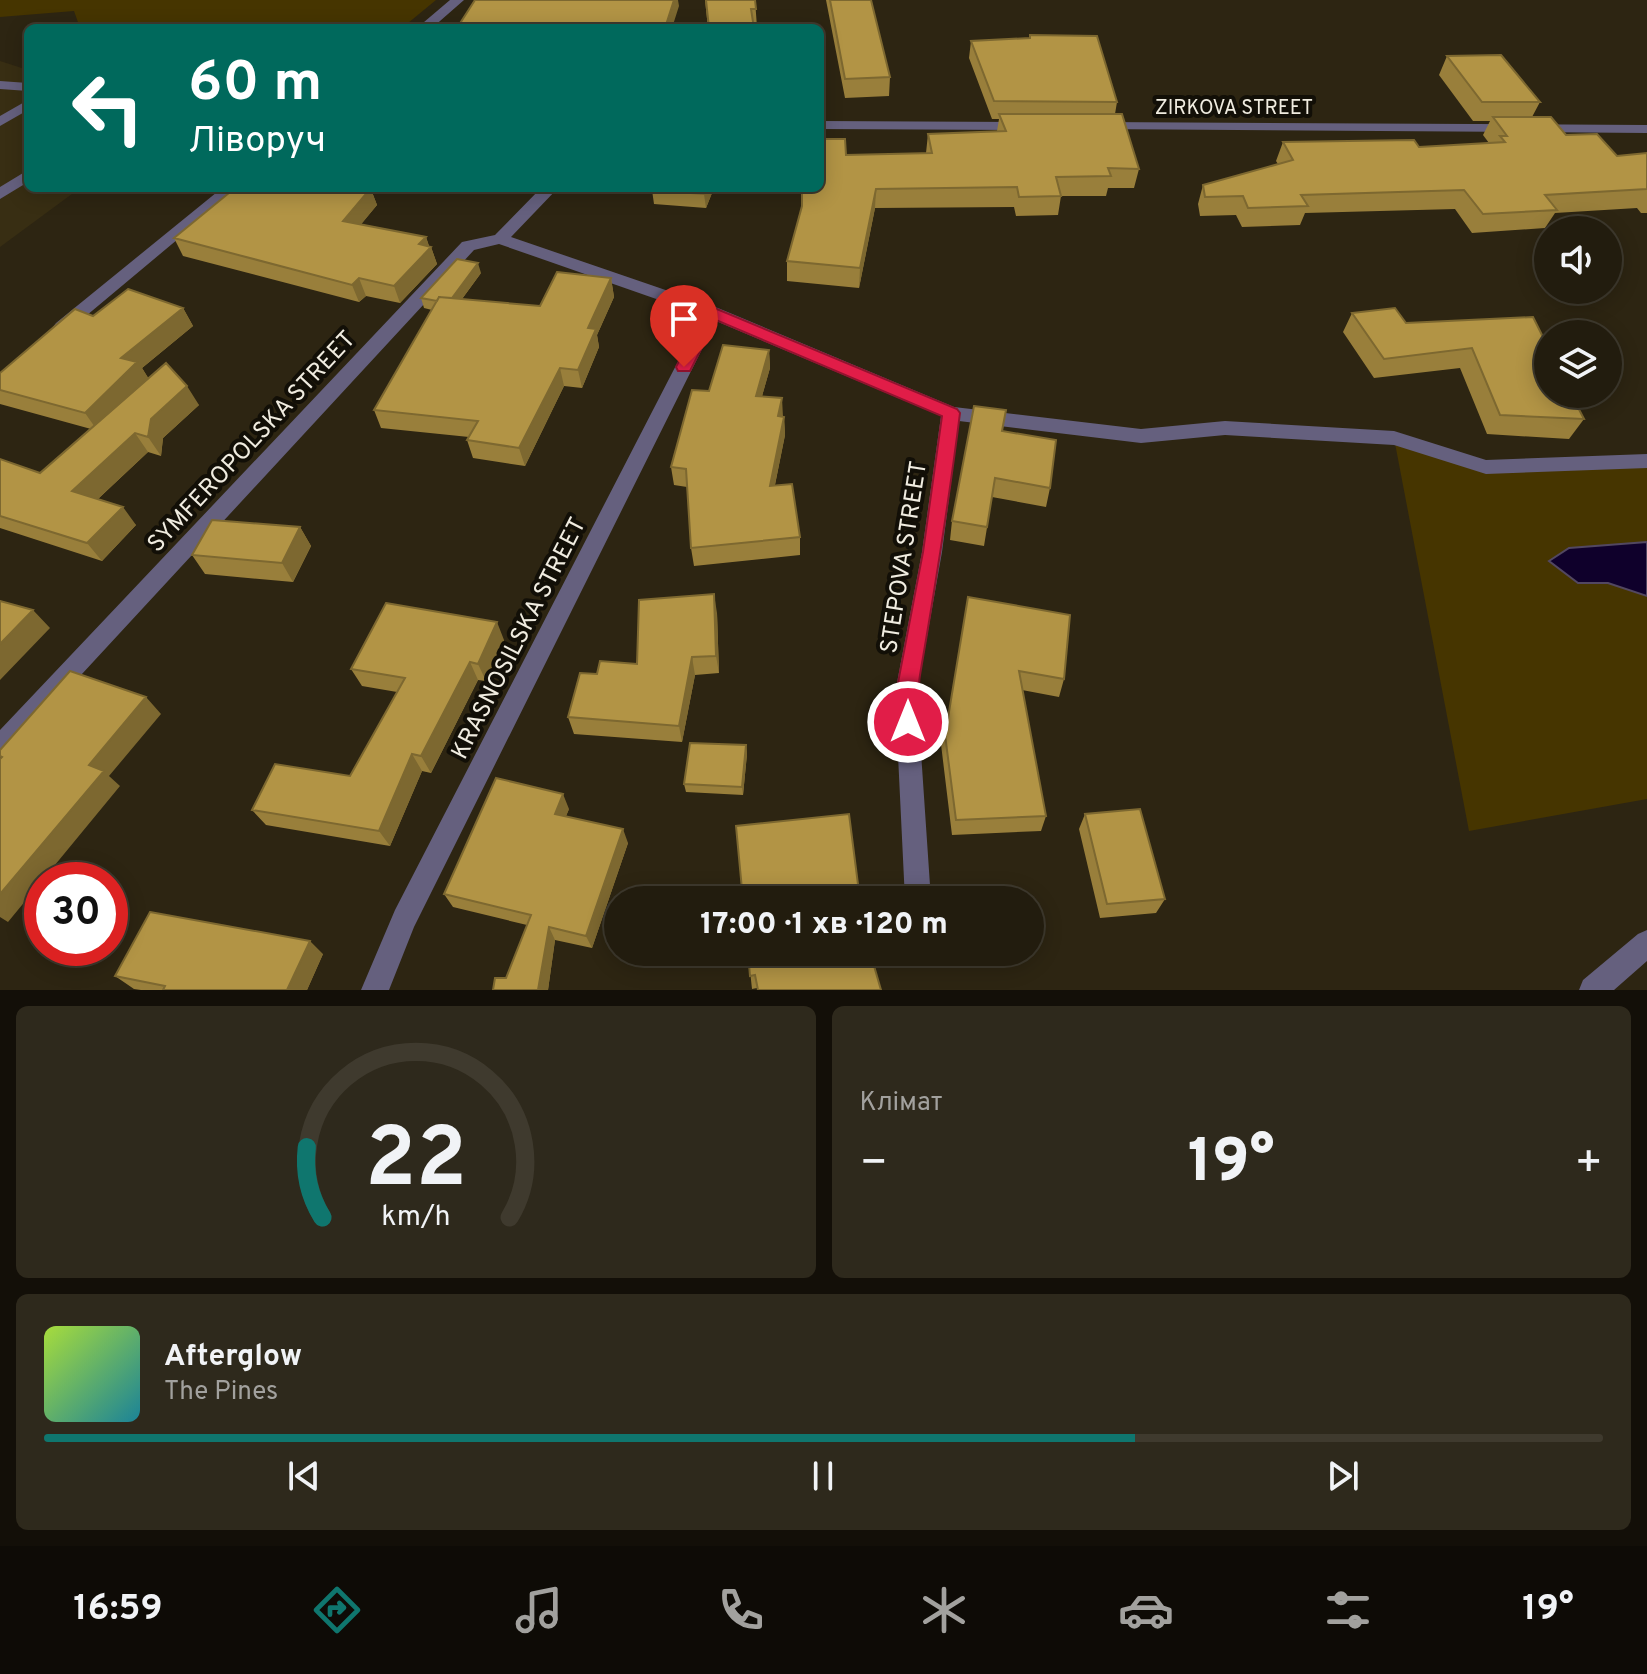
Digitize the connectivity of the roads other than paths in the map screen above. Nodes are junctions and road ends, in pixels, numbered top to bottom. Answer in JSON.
{"nodes":[{"id":1,"x":458,"y":0,"type":"edge"},
{"id":2,"x":429,"y":24,"type":"edge"},
{"id":3,"x":0,"y":85,"type":"edge"},
{"id":4,"x":24,"y":87,"type":"edge"},
{"id":5,"x":24,"y":107,"type":"edge"},
{"id":6,"x":0,"y":122,"type":"edge"},
{"id":7,"x":824,"y":125,"type":"edge"},
{"id":8,"x":1043,"y":126,"type":"edge"},
{"id":9,"x":1090,"y":126,"type":"edge"},
{"id":10,"x":1647,"y":129,"type":"edge"},
{"id":11,"x":24,"y":178,"type":"edge"},
{"id":12,"x":226,"y":192,"type":"edge"},
{"id":13,"x":546,"y":192,"type":"edge"},
{"id":14,"x":0,"y":194,"type":"edge"},
{"id":15,"x":500,"y":239,"type":"junction"},
{"id":16,"x":712,"y":312,"type":"junction"},
{"id":17,"x":49,"y":338,"type":"edge"},
{"id":18,"x":951,"y":413,"type":"junction"},
{"id":19,"x":1647,"y":461,"type":"edge"},
{"id":20,"x":0,"y":746,"type":"edge"},
{"id":21,"x":917,"y":886,"type":"edge"},
{"id":22,"x":1647,"y":943,"type":"edge"},
{"id":23,"x":375,"y":990,"type":"edge"},
{"id":24,"x":1593,"y":990,"type":"edge"}],
"edges":[{"from":1,"to":2,"type":"street"},
{"from":3,"to":4,"type":"street"},
{"from":5,"to":6,"type":"street"},
{"from":7,"to":8,"type":"street"},
{"from":9,"to":10,"type":"street","name":"ZIRKOVA STREET"},
{"from":11,"to":14,"type":"street"},
{"from":12,"to":17,"type":"street"},
{"from":13,"to":15,"type":"street","name":"SYMFEROPOLSKA STREET"},
{"from":15,"to":16,"type":"street"},
{"from":15,"to":20,"type":"street","name":"SYMFEROPOLSKA STREET"},
{"from":16,"to":18,"type":"street"},
{"from":16,"to":23,"type":"street","name":"KRASNOSILSKA STREET"},
{"from":18,"to":19,"type":"street"},
{"from":18,"to":21,"type":"street","name":"STEPOVA STREET"},
{"from":22,"to":24,"type":"street"}]}
